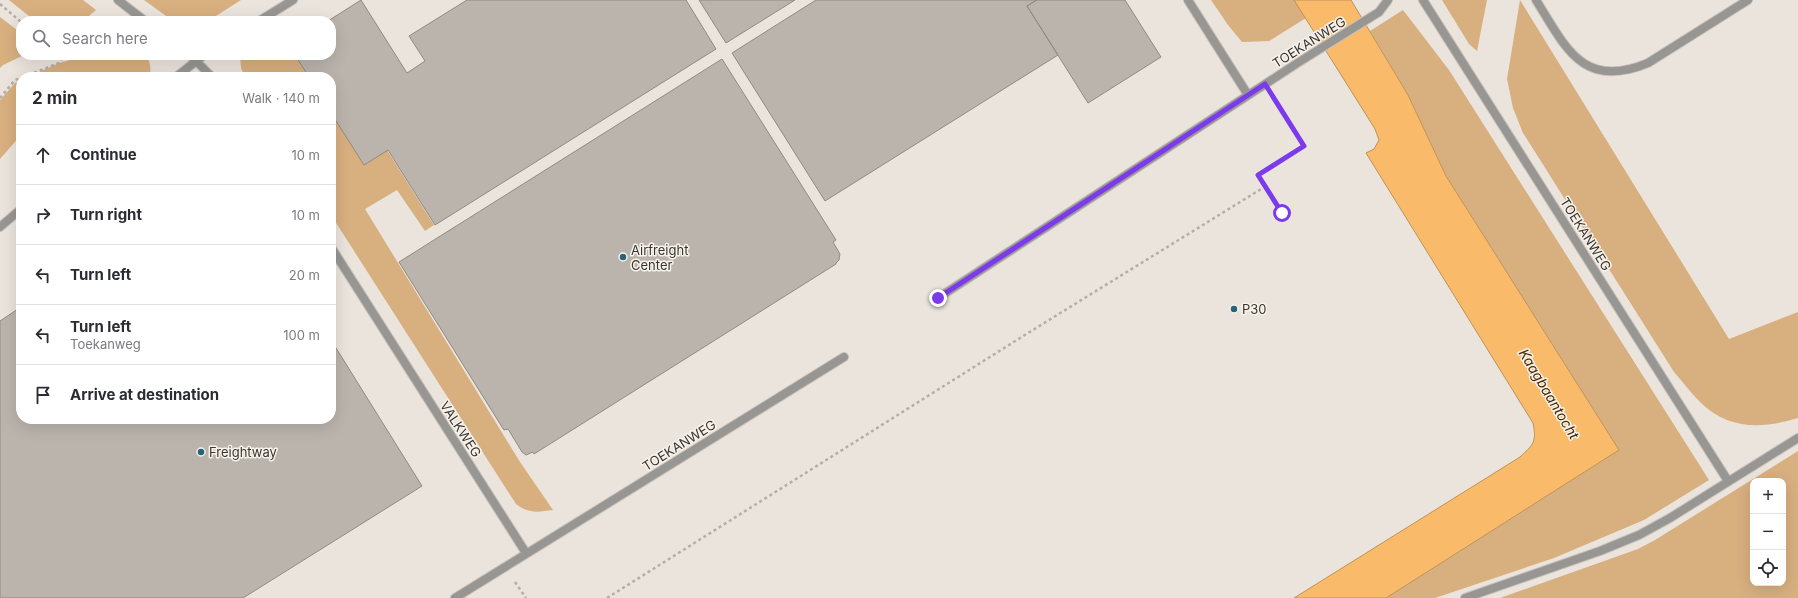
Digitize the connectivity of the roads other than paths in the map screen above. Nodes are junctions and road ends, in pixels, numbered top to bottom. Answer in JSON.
{"nodes":[{"id":1,"x":118,"y":0,"type":"edge"},
{"id":2,"x":293,"y":0,"type":"edge"},
{"id":3,"x":1188,"y":0,"type":"edge"},
{"id":4,"x":1388,"y":0,"type":"edge"},
{"id":5,"x":1423,"y":0,"type":"edge"},
{"id":6,"x":1536,"y":0,"type":"edge"},
{"id":7,"x":1748,"y":0,"type":"edge"},
{"id":8,"x":139,"y":16,"type":"edge"},
{"id":9,"x":267,"y":16,"type":"edge"},
{"id":10,"x":190,"y":60,"type":"edge"},
{"id":11,"x":196,"y":60,"type":"edge"},
{"id":12,"x":180,"y":72,"type":"edge"},
{"id":13,"x":207,"y":72,"type":"edge"},
{"id":14,"x":1248,"y":95,"type":"junction"},
{"id":15,"x":16,"y":213,"type":"edge"},
{"id":16,"x":0,"y":227,"type":"edge"},
{"id":17,"x":336,"y":255,"type":"edge"},
{"id":18,"x":938,"y":298,"type":"dead end"},
{"id":19,"x":844,"y":357,"type":"dead end"},
{"id":20,"x":1798,"y":438,"type":"edge"},
{"id":21,"x":1728,"y":481,"type":"junction"},
{"id":22,"x":526,"y":553,"type":"junction"},
{"id":23,"x":455,"y":598,"type":"edge"},
{"id":24,"x":1465,"y":598,"type":"edge"}],
"edges":[{"from":1,"to":8,"type":"street"},
{"from":2,"to":9,"type":"street"},
{"from":3,"to":14,"type":"street"},
{"from":4,"to":14,"type":"street","name":"TOEKANWEG"},
{"from":5,"to":21,"type":"street","name":"TOEKANWEG"},
{"from":6,"to":7,"type":"street"},
{"from":10,"to":12,"type":"street"},
{"from":11,"to":13,"type":"street"},
{"from":14,"to":18,"type":"street","name":"TOEKANWEG"},
{"from":15,"to":16,"type":"street"},
{"from":17,"to":22,"type":"street","name":"VALKWEG"},
{"from":19,"to":22,"type":"street","name":"TOEKANWEG"},
{"from":20,"to":21,"type":"street"},
{"from":21,"to":24,"type":"street"},
{"from":22,"to":23,"type":"street"}]}
